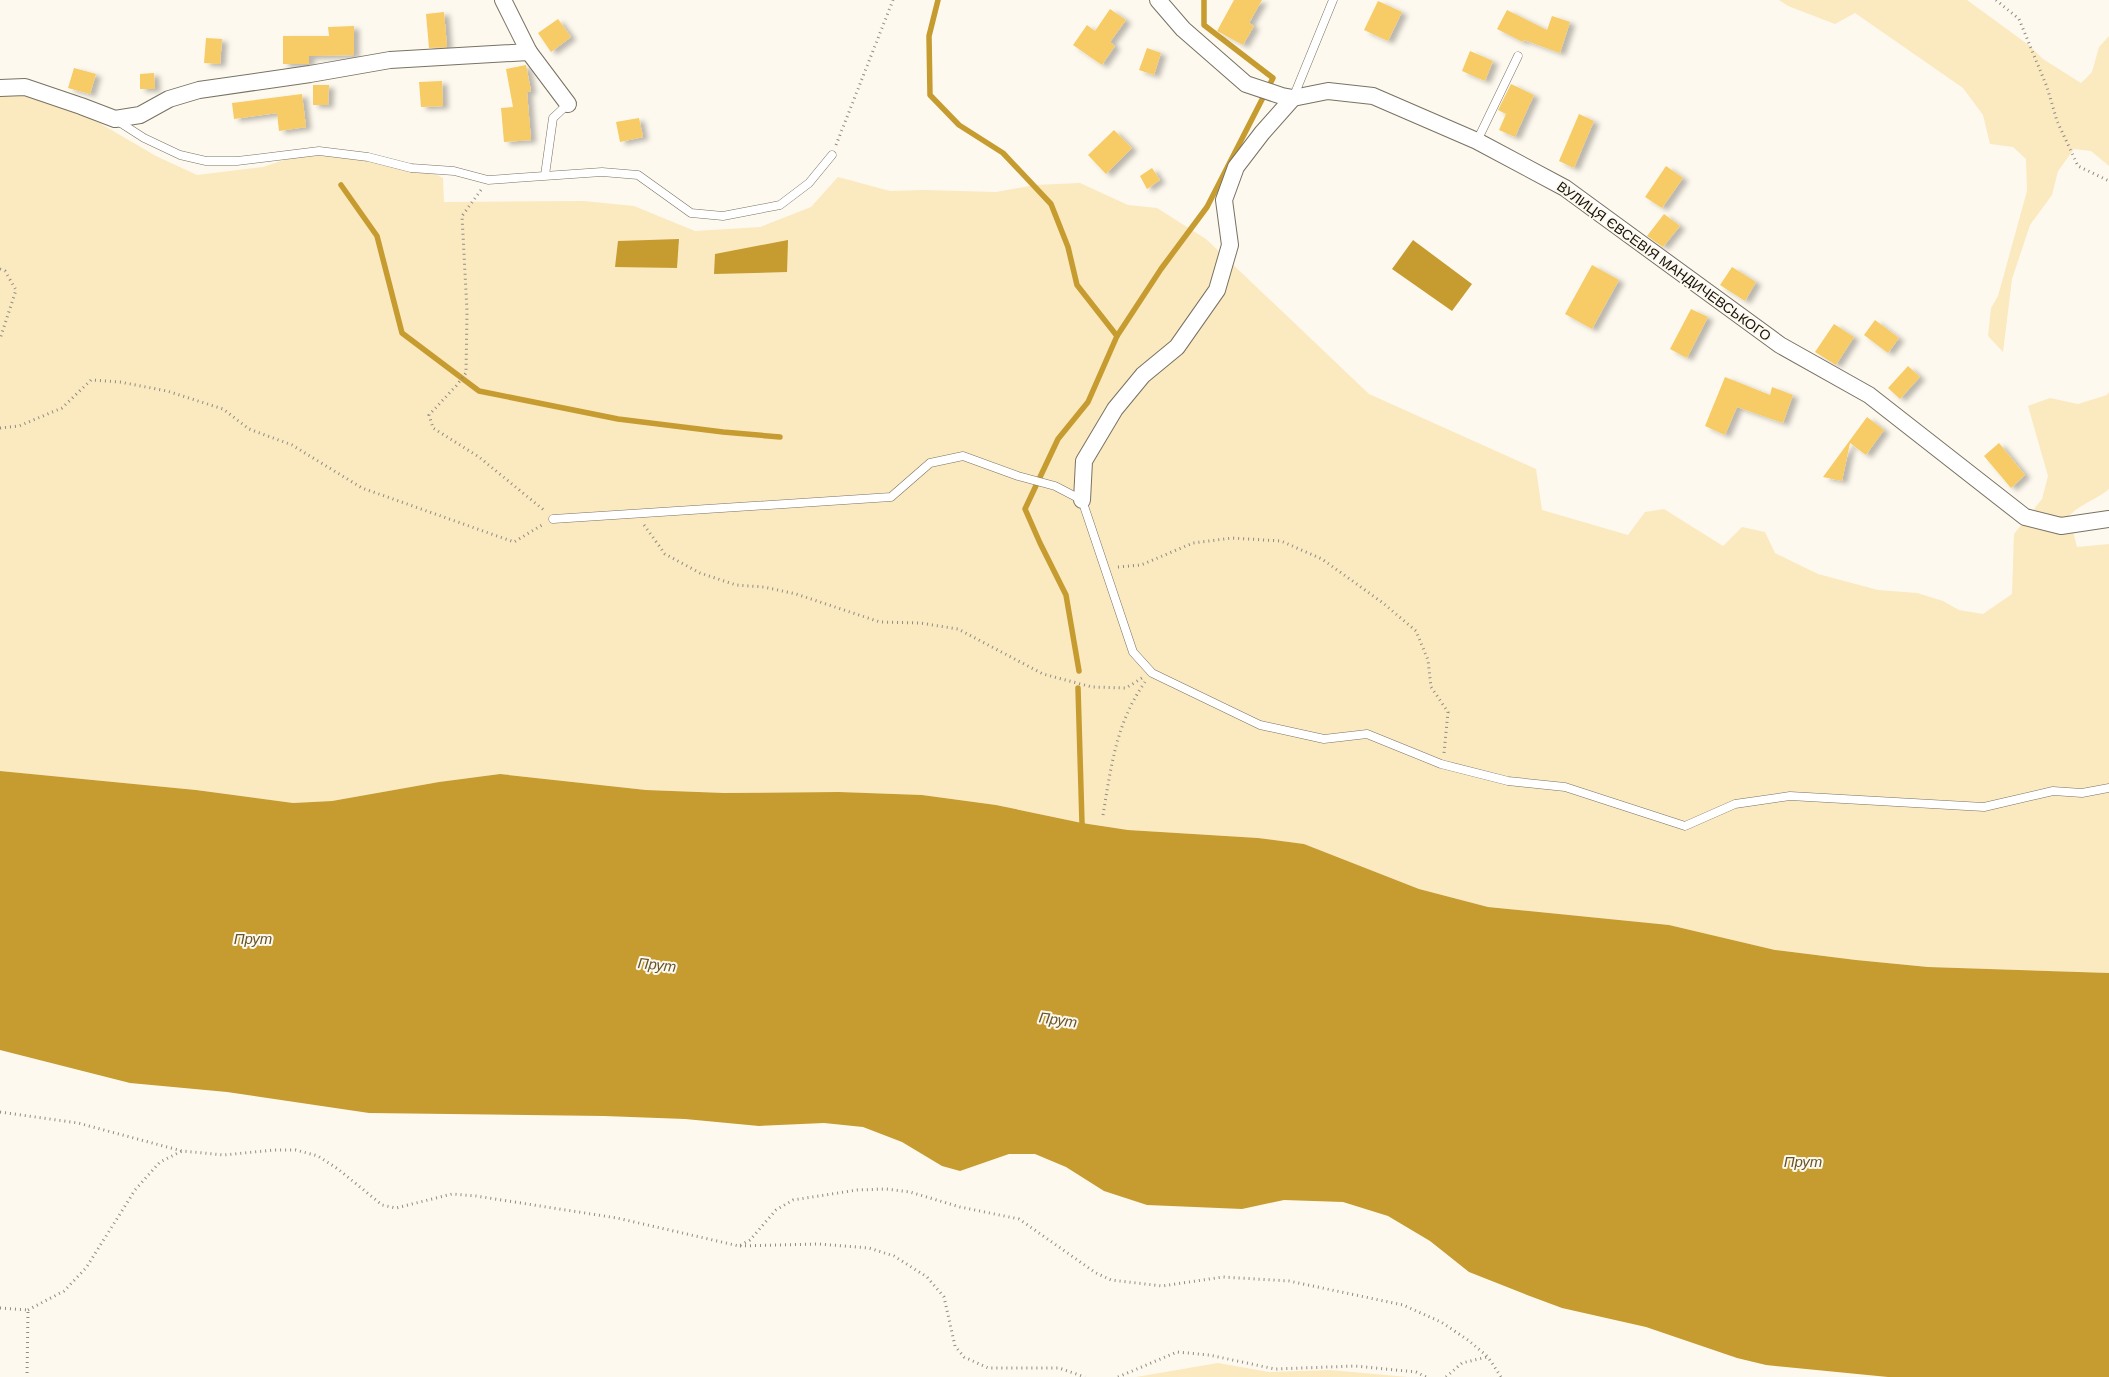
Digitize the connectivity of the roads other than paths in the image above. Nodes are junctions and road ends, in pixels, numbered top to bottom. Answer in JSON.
{"nodes":[{"id":1,"x":503,"y":0,"type":"edge"},
{"id":2,"x":1158,"y":0,"type":"edge"},
{"id":3,"x":1333,"y":0,"type":"edge"},
{"id":4,"x":529,"y":52,"type":"junction"},
{"id":5,"x":1518,"y":56,"type":"dead end"},
{"id":6,"x":0,"y":88,"type":"edge"},
{"id":7,"x":1287,"y":97,"type":"junction"},
{"id":8,"x":568,"y":104,"type":"joint"},
{"id":9,"x":115,"y":119,"type":"junction"},
{"id":10,"x":1478,"y":141,"type":"junction"},
{"id":11,"x":832,"y":154,"type":"road end"},
{"id":12,"x":545,"y":175,"type":"junction"},
{"id":13,"x":1082,"y":500,"type":"junction"},
{"id":14,"x":553,"y":519,"type":"road end"},
{"id":15,"x":2109,"y":519,"type":"edge"},
{"id":16,"x":2109,"y":788,"type":"edge"}],
"edges":[{"from":1,"to":4,"type":"street"},
{"from":2,"to":7,"type":"street","name":"ВУЛИЦЯ ЄВСЕВІЯ МАНДИЧЕВСЬКОГО"},
{"from":3,"to":7,"type":"lane"},
{"from":4,"to":8,"type":"street"},
{"from":4,"to":9,"type":"street"},
{"from":5,"to":10,"type":"lane"},
{"from":6,"to":9,"type":"street"},
{"from":7,"to":10,"type":"street","name":"ВУЛИЦЯ ЄВСЕВІЯ МАНДИЧЕВСЬКОГО"},
{"from":7,"to":13,"type":"street"},
{"from":8,"to":12,"type":"lane"},
{"from":9,"to":12,"type":"lane"},
{"from":10,"to":15,"type":"street","name":"ВУЛИЦЯ ЄВСЕВІЯ МАНДИЧЕВСЬКОГО"},
{"from":11,"to":12,"type":"lane"},
{"from":13,"to":14,"type":"lane"},
{"from":13,"to":16,"type":"lane"}]}
